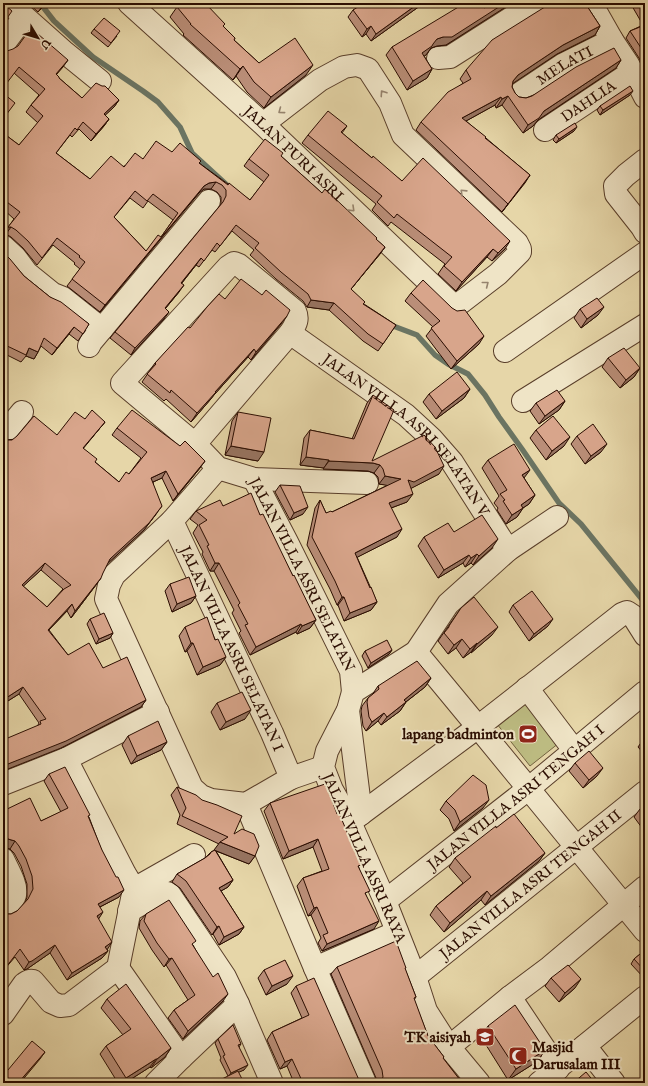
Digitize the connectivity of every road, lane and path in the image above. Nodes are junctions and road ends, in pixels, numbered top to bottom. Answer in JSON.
{"nodes":[{"id":1,"x":129,"y":3,"type":"edge"},
{"id":2,"x":535,"y":3,"type":"edge"},
{"id":3,"x":598,"y":5,"type":"edge"},
{"id":4,"x":16,"y":10,"type":"edge"},
{"id":5,"x":612,"y":40,"type":"junction"},
{"id":6,"x":3,"y":45,"type":"edge"},
{"id":7,"x":438,"y":58,"type":"dead end"},
{"id":8,"x":635,"y":64,"type":"edge"},
{"id":9,"x":100,"y":81,"type":"dead end"},
{"id":10,"x":519,"y":94,"type":"dead end"},
{"id":11,"x":645,"y":97,"type":"edge"},
{"id":12,"x":263,"y":124,"type":"junction"},
{"id":13,"x":545,"y":130,"type":"dead end"},
{"id":14,"x":645,"y":160,"type":"edge"},
{"id":15,"x":209,"y":201,"type":"dead end"},
{"id":16,"x":645,"y":232,"type":"edge"},
{"id":17,"x":3,"y":246,"type":"edge"},
{"id":18,"x":645,"y":253,"type":"edge"},
{"id":19,"x":645,"y":325,"type":"edge"},
{"id":20,"x":290,"y":332,"type":"junction"},
{"id":21,"x":505,"y":351,"type":"dead end"},
{"id":22,"x":524,"y":402,"type":"dead end"},
{"id":23,"x":22,"y":412,"type":"dead end"},
{"id":24,"x":3,"y":435,"type":"edge"},
{"id":25,"x":195,"y":444,"type":"junction"},
{"id":26,"x":237,"y":474,"type":"junction"},
{"id":27,"x":367,"y":483,"type":"dead end"},
{"id":28,"x":557,"y":517,"type":"dead end"},
{"id":29,"x":172,"y":521,"type":"junction"},
{"id":30,"x":508,"y":550,"type":"junction"},
{"id":31,"x":645,"y":635,"type":"edge"},
{"id":32,"x":416,"y":652,"type":"junction"},
{"id":33,"x":527,"y":688,"type":"junction"},
{"id":34,"x":645,"y":692,"type":"edge"},
{"id":35,"x":351,"y":701,"type":"junction"},
{"id":36,"x":158,"y":712,"type":"junction"},
{"id":37,"x":478,"y":727,"type":"junction"},
{"id":38,"x":574,"y":750,"type":"junction"},
{"id":39,"x":66,"y":759,"type":"junction"},
{"id":40,"x":323,"y":767,"type":"junction"},
{"id":41,"x":291,"y":778,"type":"junction"},
{"id":42,"x":3,"y":784,"type":"edge"},
{"id":43,"x":528,"y":789,"type":"junction"},
{"id":44,"x":645,"y":792,"type":"edge"},
{"id":45,"x":246,"y":804,"type":"junction"},
{"id":46,"x":355,"y":818,"type":"junction"},
{"id":47,"x":576,"y":847,"type":"junction"},
{"id":48,"x":194,"y":855,"type":"dead end"},
{"id":49,"x":3,"y":859,"type":"edge"},
{"id":50,"x":645,"y":887,"type":"edge"},
{"id":51,"x":134,"y":889,"type":"junction"},
{"id":52,"x":384,"y":901,"type":"junction"},
{"id":53,"x":624,"y":904,"type":"junction"},
{"id":54,"x":3,"y":909,"type":"edge"},
{"id":55,"x":129,"y":911,"type":"junction"},
{"id":56,"x":645,"y":931,"type":"edge"},
{"id":57,"x":397,"y":932,"type":"junction"},
{"id":58,"x":118,"y":968,"type":"junction"},
{"id":59,"x":315,"y":968,"type":"junction"},
{"id":60,"x":415,"y":977,"type":"junction"},
{"id":61,"x":510,"y":997,"type":"junction"},
{"id":62,"x":645,"y":997,"type":"edge"},
{"id":63,"x":238,"y":1004,"type":"junction"},
{"id":64,"x":3,"y":1014,"type":"edge"},
{"id":65,"x":585,"y":1046,"type":"junction"},
{"id":66,"x":449,"y":1047,"type":"junction"},
{"id":67,"x":181,"y":1058,"type":"junction"},
{"id":68,"x":558,"y":1069,"type":"junction"},
{"id":69,"x":156,"y":1083,"type":"edge"},
{"id":70,"x":272,"y":1083,"type":"edge"},
{"id":71,"x":365,"y":1083,"type":"edge"},
{"id":72,"x":479,"y":1083,"type":"edge"},
{"id":73,"x":539,"y":1083,"type":"edge"},
{"id":74,"x":614,"y":1083,"type":"edge"}],
"edges":[{"from":1,"to":12,"type":"street","name":"JALAN PURI ASRI"},
{"from":2,"to":7,"type":"street"},
{"from":3,"to":5,"type":"street"},
{"from":4,"to":6,"type":"street"},
{"from":4,"to":9,"type":"street"},
{"from":5,"to":8,"type":"street"},
{"from":5,"to":10,"type":"street","name":"MELATI"},
{"from":8,"to":11,"type":"street"},
{"from":8,"to":13,"type":"street","name":"DAHLIA"},
{"from":12,"to":12,"type":"street","name":"JALAN PURI ASRI","one_way":true},
{"from":14,"to":16,"type":"street"},
{"from":15,"to":17,"type":"street"},
{"from":18,"to":21,"type":"street"},
{"from":19,"to":22,"type":"street"},
{"from":20,"to":25,"type":"street"},
{"from":20,"to":25,"type":"street","name":"JALAN VILLA ASRI SELATAN"},
{"from":20,"to":30,"type":"street","name":"JALAN VILLA ASRI SELATAN V"},
{"from":23,"to":24,"type":"street"},
{"from":25,"to":26,"type":"street","name":"JALAN VILLA ASRI SELATAN"},
{"from":26,"to":27,"type":"street"},
{"from":26,"to":29,"type":"street"},
{"from":26,"to":35,"type":"street","name":"JALAN VILLA ASRI SELATAN"},
{"from":28,"to":30,"type":"street"},
{"from":29,"to":36,"type":"street"},
{"from":29,"to":41,"type":"street","name":"JALAN VILLA ASRI SELATAN I"},
{"from":30,"to":32,"type":"street"},
{"from":31,"to":33,"type":"street"},
{"from":32,"to":35,"type":"street"},
{"from":32,"to":37,"type":"street"},
{"from":33,"to":37,"type":"street"},
{"from":33,"to":38,"type":"street"},
{"from":34,"to":38,"type":"street","name":"JALAN VILLA ASRI TENGAH I"},
{"from":35,"to":40,"type":"street","name":"JALAN VILLA ASRI RAYA"},
{"from":35,"to":46,"type":"street","name":"JALAN VILLA ASRI SELATAN"},
{"from":36,"to":39,"type":"street"},
{"from":36,"to":45,"type":"street"},
{"from":37,"to":43,"type":"street"},
{"from":37,"to":46,"type":"street"},
{"from":38,"to":43,"type":"street","name":"JALAN VILLA ASRI TENGAH I"},
{"from":39,"to":42,"type":"street"},
{"from":39,"to":51,"type":"street"},
{"from":40,"to":41,"type":"street"},
{"from":40,"to":46,"type":"street","name":"JALAN VILLA ASRI RAYA"},
{"from":41,"to":45,"type":"street"},
{"from":43,"to":47,"type":"street"},
{"from":43,"to":52,"type":"street","name":"JALAN VILLA ASRI TENGAH I"},
{"from":44,"to":47,"type":"street","name":"JALAN VILLA ASRI TENGAH II"},
{"from":45,"to":59,"type":"street"},
{"from":46,"to":52,"type":"street","name":"JALAN VILLA ASRI RAYA"},
{"from":47,"to":53,"type":"street"},
{"from":47,"to":60,"type":"street","name":"JALAN VILLA ASRI TENGAH II"},
{"from":48,"to":51,"type":"street"},
{"from":49,"to":54,"type":"street"},
{"from":50,"to":53,"type":"street"},
{"from":51,"to":55,"type":"street"},
{"from":52,"to":57,"type":"street","name":"JALAN VILLA ASRI RAYA"},
{"from":53,"to":56,"type":"street"},
{"from":53,"to":61,"type":"street"},
{"from":55,"to":58,"type":"street"},
{"from":55,"to":63,"type":"street"},
{"from":57,"to":59,"type":"street"},
{"from":57,"to":60,"type":"street","name":"JALAN VILLA ASRI RAYA"},
{"from":58,"to":64,"type":"street"},
{"from":58,"to":67,"type":"street"},
{"from":59,"to":71,"type":"street"},
{"from":60,"to":66,"type":"street","name":"JALAN VILLA ASRI RAYA"},
{"from":61,"to":66,"type":"street"},
{"from":61,"to":68,"type":"street"},
{"from":62,"to":65,"type":"street"},
{"from":63,"to":67,"type":"street"},
{"from":63,"to":70,"type":"street"},
{"from":65,"to":68,"type":"street"},
{"from":65,"to":74,"type":"street"},
{"from":66,"to":72,"type":"street","name":"JALAN VILLA ASRI RAYA"},
{"from":67,"to":69,"type":"street"},
{"from":68,"to":73,"type":"street"}]}
